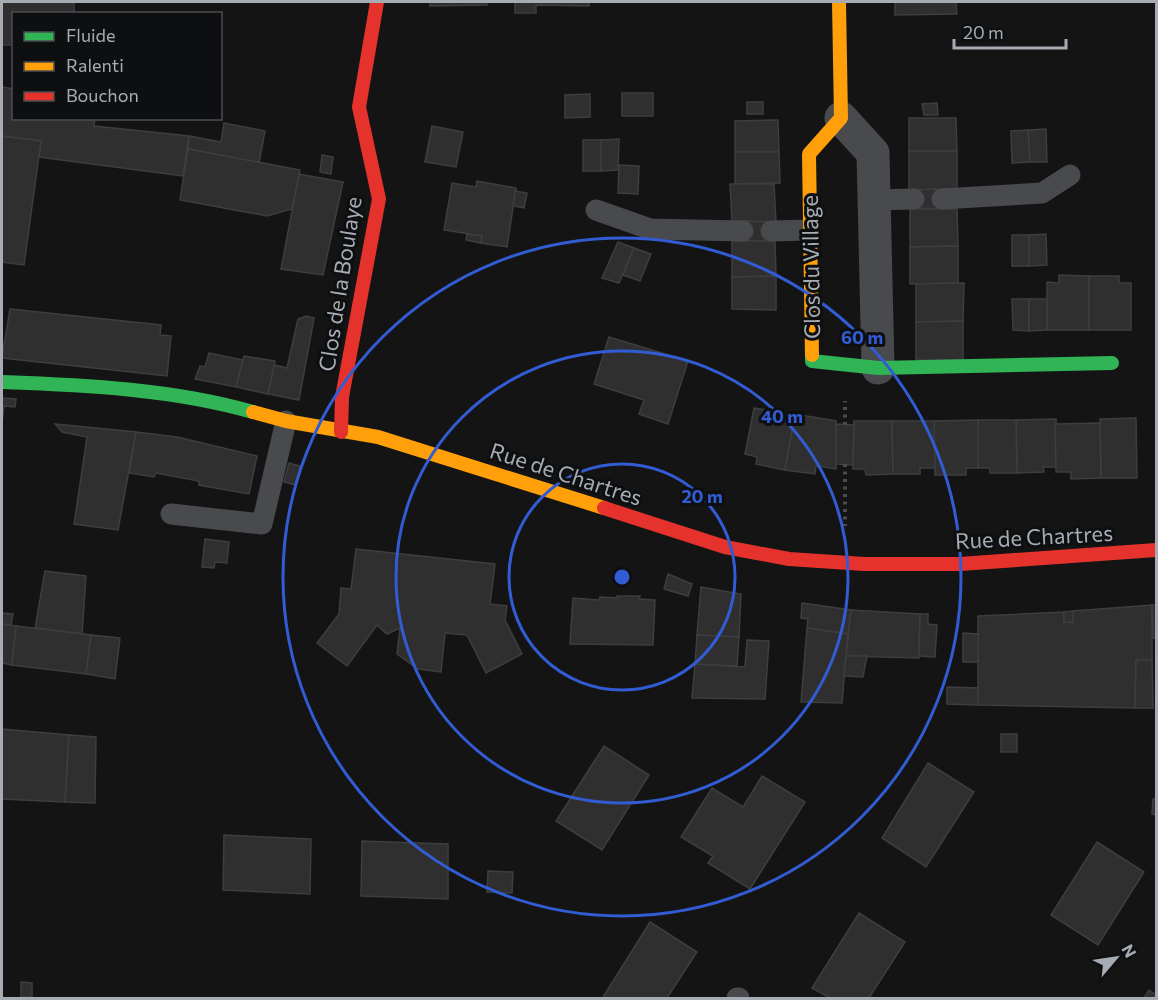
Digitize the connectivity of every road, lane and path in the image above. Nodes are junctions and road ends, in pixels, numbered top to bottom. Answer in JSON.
{"nodes":[{"id":1,"x":377,"y":2,"type":"edge"},
{"id":2,"x":839,"y":2,"type":"edge"},
{"id":3,"x":841,"y":118,"type":"junction"},
{"id":4,"x":1070,"y":175,"type":"dead end"},
{"id":5,"x":914,"y":199,"type":"dead end"},
{"id":6,"x":942,"y":199,"type":"dead end"},
{"id":7,"x":874,"y":200,"type":"junction"},
{"id":8,"x":596,"y":210,"type":"dead end"},
{"id":9,"x":810,"y":230,"type":"junction"},
{"id":10,"x":743,"y":231,"type":"dead end"},
{"id":11,"x":771,"y":231,"type":"dead end"},
{"id":12,"x":1112,"y":363,"type":"dead end"},
{"id":13,"x":878,"y":368,"type":"junction"},
{"id":14,"x":2,"y":382,"type":"edge"},
{"id":15,"x":286,"y":421,"type":"junction"},
{"id":16,"x":341,"y":432,"type":"junction"},
{"id":17,"x":845,"y":464,"type":"dead end"},
{"id":18,"x":171,"y":514,"type":"dead end"},
{"id":19,"x":1156,"y":550,"type":"edge"},
{"id":20,"x":845,"y":562,"type":"junction"}],
"edges":[{"from":1,"to":16,"type":"main road","name":"Clos de la Boulaye"},
{"from":2,"to":3,"type":"main road"},
{"from":3,"to":7,"type":"street"},
{"from":3,"to":9,"type":"main road","name":"Clos du Village"},
{"from":4,"to":6,"type":"lane"},
{"from":5,"to":7,"type":"lane"},
{"from":7,"to":13,"type":"street"},
{"from":8,"to":10,"type":"lane"},
{"from":9,"to":11,"type":"lane"},
{"from":9,"to":13,"type":"main road","name":"Clos du Village"},
{"from":12,"to":13,"type":"main road","name":"Clos du Village"},
{"from":14,"to":15,"type":"main road","name":"Rue de Chartres"},
{"from":15,"to":16,"type":"main road","name":"Rue de Chartres"},
{"from":15,"to":18,"type":"lane"},
{"from":16,"to":20,"type":"main road","name":"Rue de Chartres"},
{"from":17,"to":20,"type":"path"},
{"from":19,"to":20,"type":"main road","name":"Rue de Chartres"}]}
